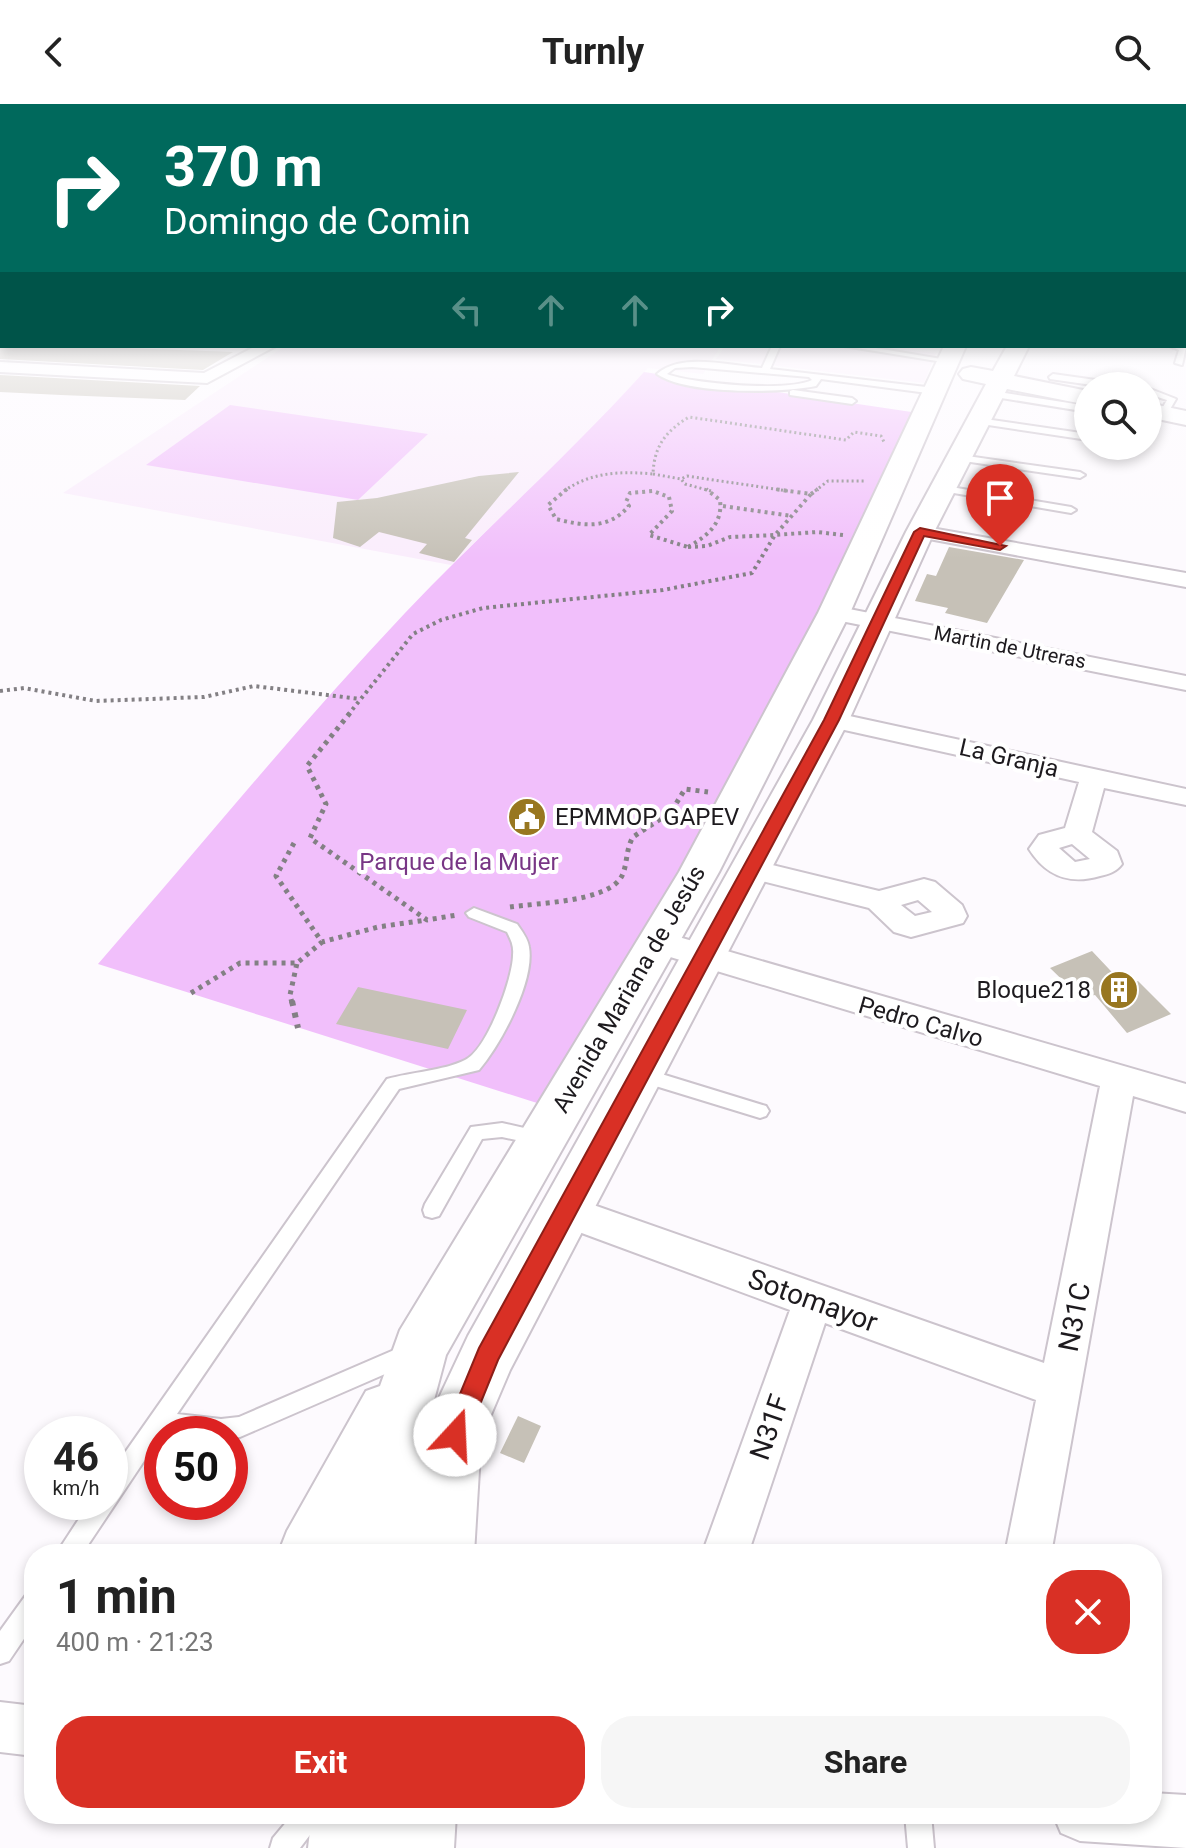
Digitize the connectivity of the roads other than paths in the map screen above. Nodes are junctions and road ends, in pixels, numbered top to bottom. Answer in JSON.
{"nodes":[{"id":1,"x":818,"y":396,"type":"edge"},
{"id":2,"x":933,"y":396,"type":"edge"},
{"id":3,"x":991,"y":396,"type":"edge"},
{"id":4,"x":1038,"y":396,"type":"edge"},
{"id":5,"x":1164,"y":396,"type":"edge"},
{"id":6,"x":852,"y":401,"type":"dead end"},
{"id":7,"x":1074,"y":406,"type":"edge"},
{"id":8,"x":1166,"y":414,"type":"edge"},
{"id":9,"x":978,"y":421,"type":"junction"},
{"id":10,"x":1074,"y":435,"type":"edge"},
{"id":11,"x":960,"y":458,"type":"junction"},
{"id":12,"x":1080,"y":475,"type":"dead end"},
{"id":13,"x":945,"y":489,"type":"junction"},
{"id":14,"x":1071,"y":510,"type":"dead end"},
{"id":15,"x":920,"y":532,"type":"junction"},
{"id":16,"x":1186,"y":580,"type":"edge"},
{"id":17,"x":834,"y":613,"type":"junction"},
{"id":18,"x":878,"y":621,"type":"junction"},
{"id":19,"x":1186,"y":683,"type":"edge"},
{"id":20,"x":831,"y":720,"type":"junction"},
{"id":21,"x":1094,"y":777,"type":"junction"},
{"id":22,"x":1186,"y":797,"type":"edge"},
{"id":23,"x":1077,"y":834,"type":"dead end"},
{"id":24,"x":699,"y":872,"type":"junction"},
{"id":25,"x":748,"y":876,"type":"junction"},
{"id":26,"x":879,"y":901,"type":"dead end"},
{"id":27,"x":474,"y":913,"type":"road end"},
{"id":28,"x":658,"y":942,"type":"junction"},
{"id":29,"x":704,"y":958,"type":"junction"},
{"id":30,"x":640,"y":1074,"type":"junction"},
{"id":31,"x":1119,"y":1080,"type":"junction"},
{"id":32,"x":1186,"y":1098,"type":"edge"},
{"id":33,"x":760,"y":1111,"type":"dead end"},
{"id":34,"x":542,"y":1138,"type":"junction"},
{"id":35,"x":432,"y":1210,"type":"dead end"},
{"id":36,"x":565,"y":1211,"type":"junction"},
{"id":37,"x":813,"y":1300,"type":"junction"},
{"id":38,"x":420,"y":1348,"type":"junction"},
{"id":39,"x":1060,"y":1389,"type":"junction"},
{"id":40,"x":164,"y":1416,"type":"edge"},
{"id":41,"x":248,"y":1423,"type":"edge"},
{"id":42,"x":144,"y":1444,"type":"edge"},
{"id":43,"x":128,"y":1467,"type":"edge"},
{"id":44,"x":92,"y":1520,"type":"edge"},
{"id":45,"x":75,"y":1544,"type":"edge"},
{"id":46,"x":315,"y":1544,"type":"edge"},
{"id":47,"x":380,"y":1544,"type":"edge"},
{"id":48,"x":443,"y":1544,"type":"edge"},
{"id":49,"x":728,"y":1544,"type":"edge"},
{"id":50,"x":1030,"y":1544,"type":"edge"},
{"id":51,"x":24,"y":1617,"type":"edge"},
{"id":52,"x":0,"y":1652,"type":"edge"},
{"id":53,"x":0,"y":1727,"type":"edge"},
{"id":54,"x":24,"y":1730,"type":"edge"},
{"id":55,"x":1162,"y":1820,"type":"edge"},
{"id":56,"x":1186,"y":1822,"type":"edge"},
{"id":57,"x":302,"y":1824,"type":"edge"},
{"id":58,"x":347,"y":1824,"type":"edge"},
{"id":59,"x":419,"y":1824,"type":"edge"},
{"id":60,"x":919,"y":1824,"type":"edge"},
{"id":61,"x":283,"y":1848,"type":"edge"},
{"id":62,"x":345,"y":1848,"type":"edge"},
{"id":63,"x":417,"y":1848,"type":"edge"},
{"id":64,"x":921,"y":1848,"type":"edge"}],
"edges":[{"from":1,"to":6,"type":"lane"},
{"from":2,"to":17,"type":"main road","name":"Avenida Mariana de Jesús"},
{"from":3,"to":9,"type":"main road","name":"Avenida Mariana de Jesús"},
{"from":4,"to":7,"type":"lane"},
{"from":5,"to":8,"type":"lane"},
{"from":9,"to":10,"type":"lane"},
{"from":9,"to":11,"type":"main road","name":"Avenida Mariana de Jesús"},
{"from":11,"to":12,"type":"lane"},
{"from":11,"to":13,"type":"main road","name":"Avenida Mariana de Jesús"},
{"from":13,"to":14,"type":"lane"},
{"from":13,"to":15,"type":"main road","name":"Avenida Mariana de Jesús"},
{"from":15,"to":16,"type":"street"},
{"from":15,"to":18,"type":"main road","name":"Avenida Mariana de Jesús"},
{"from":17,"to":18,"type":"street","name":"Martin de Utreras"},
{"from":17,"to":24,"type":"main road","name":"Avenida Mariana de Jesús"},
{"from":18,"to":19,"type":"street","name":"Martin de Utreras"},
{"from":18,"to":20,"type":"main road","name":"Avenida Mariana de Jesús"},
{"from":20,"to":21,"type":"street","name":"La Granja"},
{"from":20,"to":25,"type":"main road","name":"Avenida Mariana de Jesús"},
{"from":21,"to":22,"type":"street","name":"La Granja"},
{"from":21,"to":23,"type":"street"},
{"from":24,"to":25,"type":"main road"},
{"from":24,"to":28,"type":"main road","name":"Avenida Mariana de Jesús"},
{"from":25,"to":26,"type":"street"},
{"from":25,"to":29,"type":"main road","name":"Avenida Mariana de Jesús"},
{"from":27,"to":40,"type":"lane"},
{"from":28,"to":29,"type":"street","name":"Pedro Calvo"},
{"from":28,"to":34,"type":"main road","name":"Avenida Mariana de Jesús"},
{"from":29,"to":30,"type":"main road","name":"Avenida Mariana de Jesús"},
{"from":29,"to":31,"type":"street","name":"Pedro Calvo"},
{"from":30,"to":33,"type":"lane"},
{"from":30,"to":36,"type":"main road","name":"Avenida Mariana de Jesús"},
{"from":31,"to":32,"type":"street","name":"Pedro Calvo"},
{"from":31,"to":39,"type":"street","name":"N31C"},
{"from":34,"to":35,"type":"lane"},
{"from":34,"to":38,"type":"main road","name":"Avenida Mariana de Jesús"},
{"from":36,"to":37,"type":"street","name":"Sotomayor"},
{"from":36,"to":48,"type":"main road","name":"Avenida Mariana de Jesús"},
{"from":37,"to":39,"type":"street","name":"Sotomayor"},
{"from":37,"to":49,"type":"street","name":"N31F"},
{"from":38,"to":41,"type":"lane"},
{"from":38,"to":46,"type":"main road"},
{"from":38,"to":47,"type":"main road","name":"Avenida Mariana de Jesús"},
{"from":39,"to":50,"type":"street","name":"N31C"},
{"from":42,"to":43,"type":"lane"},
{"from":44,"to":45,"type":"lane"},
{"from":51,"to":52,"type":"lane"},
{"from":53,"to":54,"type":"street"},
{"from":55,"to":56,"type":"street"},
{"from":57,"to":61,"type":"lane"},
{"from":58,"to":62,"type":"main road"},
{"from":59,"to":63,"type":"main road"},
{"from":60,"to":64,"type":"lane"}]}
